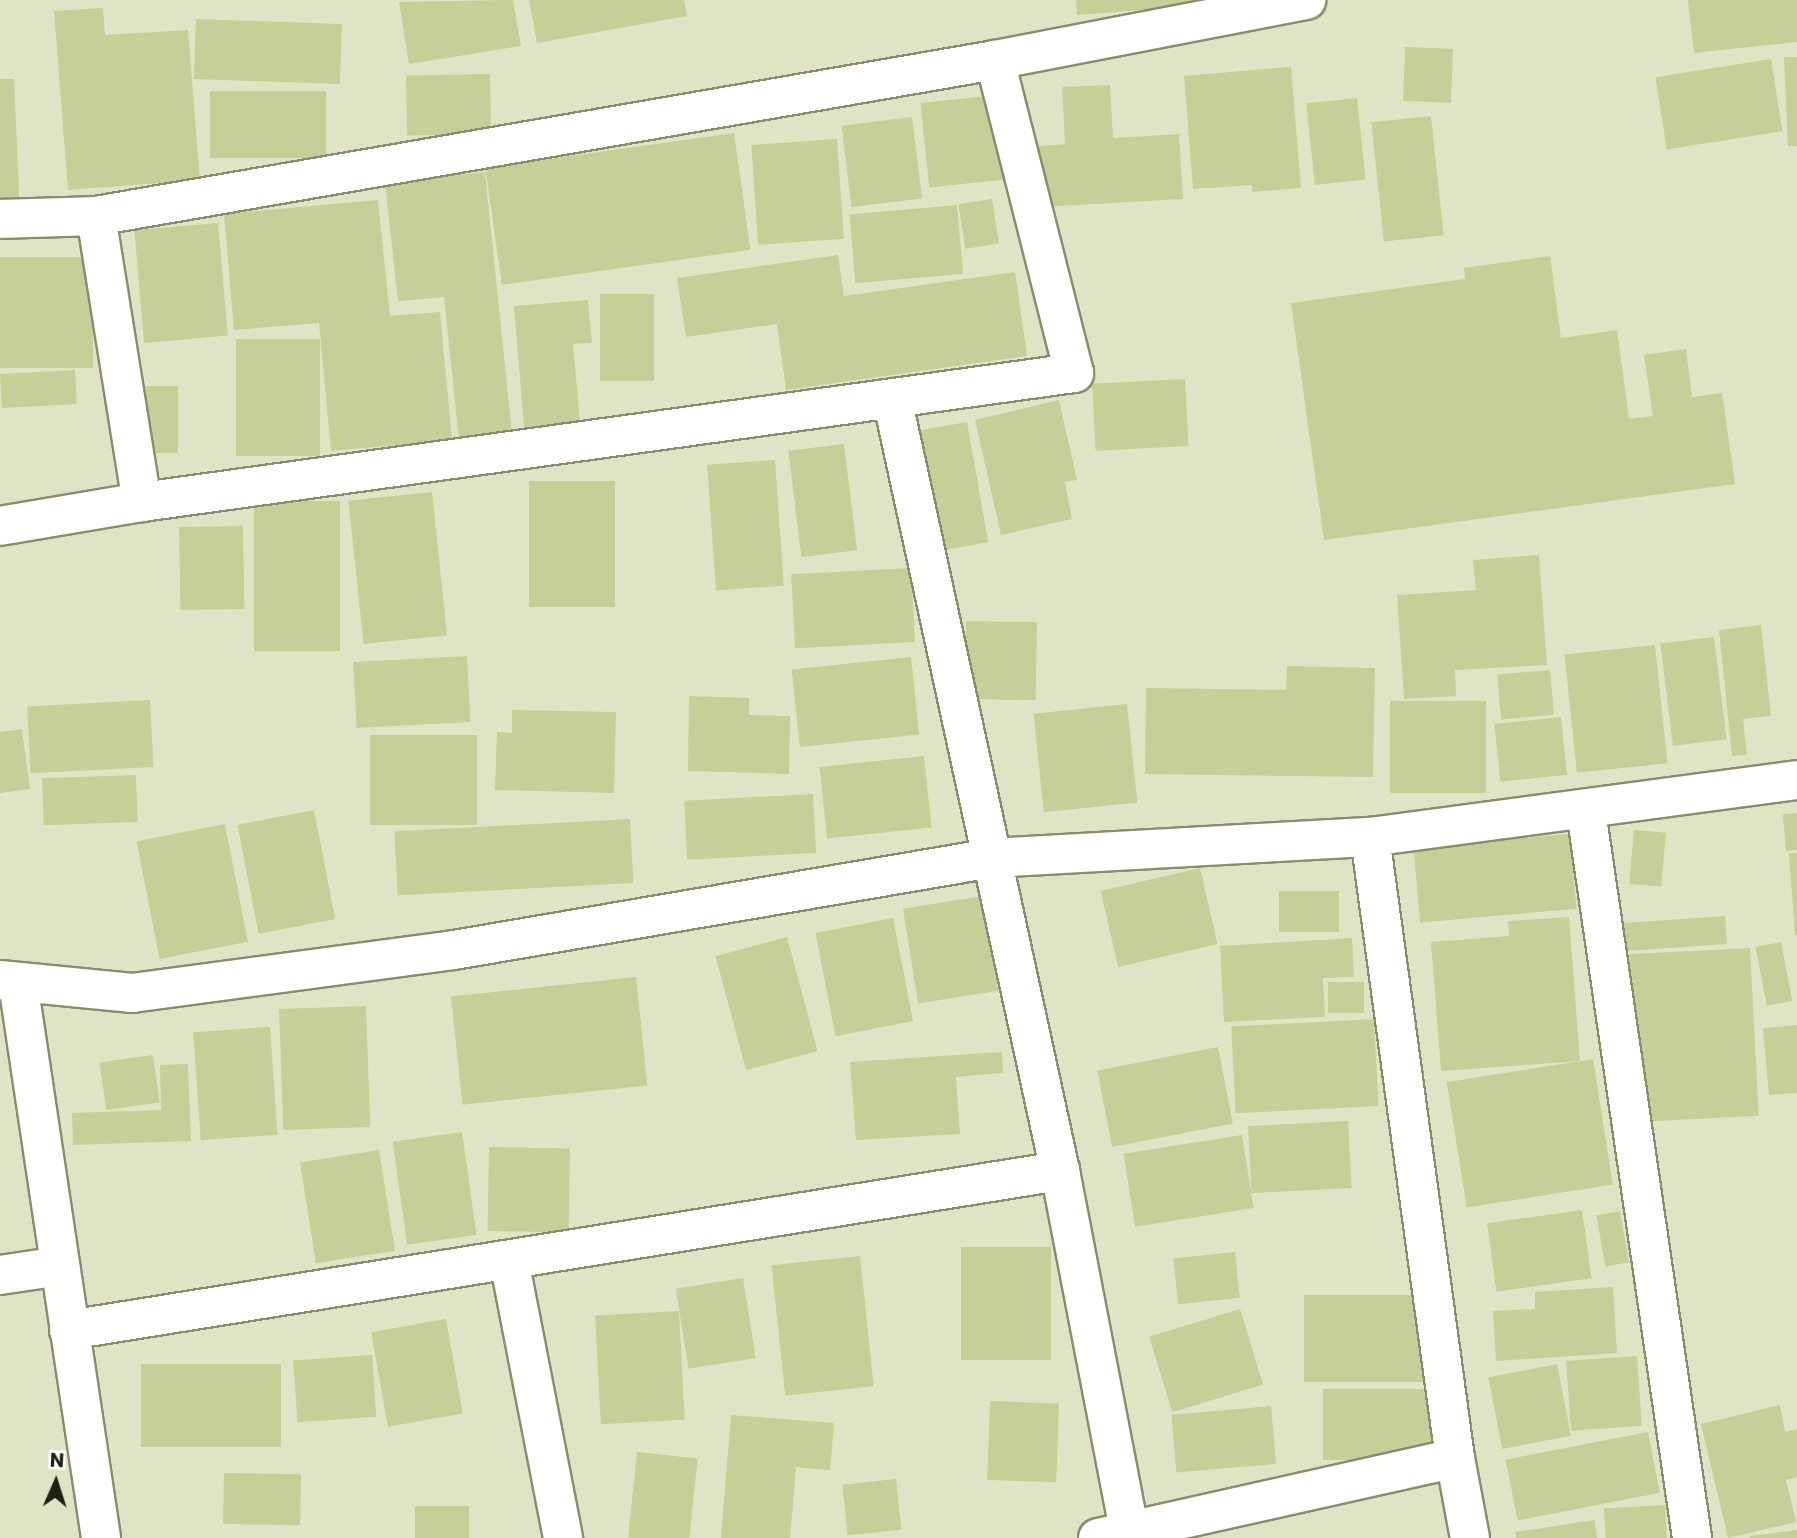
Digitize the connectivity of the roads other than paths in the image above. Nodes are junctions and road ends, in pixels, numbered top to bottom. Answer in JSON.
{"nodes":[{"id":1,"x":1306,"y":0,"type":"edge"},
{"id":2,"x":995,"y":60,"type":"junction"},
{"id":3,"x":96,"y":216,"type":"junction"},
{"id":4,"x":0,"y":219,"type":"edge"},
{"id":5,"x":892,"y":398,"type":"junction"},
{"id":6,"x":142,"y":502,"type":"junction"},
{"id":7,"x":0,"y":526,"type":"edge"},
{"id":8,"x":1797,"y":780,"type":"edge"},
{"id":9,"x":1586,"y":811,"type":"junction"},
{"id":10,"x":1370,"y":837,"type":"junction"},
{"id":11,"x":992,"y":858,"type":"junction"},
{"id":12,"x":9,"y":981,"type":"edge"},
{"id":13,"x":1060,"y":1171,"type":"junction"},
{"id":14,"x":509,"y":1260,"type":"junction"},
{"id":15,"x":60,"y":1266,"type":"junction"},
{"id":16,"x":0,"y":1275,"type":"edge"},
{"id":17,"x":69,"y":1330,"type":"junction"},
{"id":18,"x":1455,"y":1458,"type":"junction"},
{"id":19,"x":1120,"y":1537,"type":"edge"},
{"id":20,"x":101,"y":1538,"type":"edge"},
{"id":21,"x":563,"y":1538,"type":"edge"},
{"id":22,"x":1471,"y":1538,"type":"edge"},
{"id":23,"x":1692,"y":1538,"type":"edge"}],
"edges":[{"from":1,"to":2,"type":"street"},
{"from":2,"to":3,"type":"street"},
{"from":2,"to":5,"type":"street"},
{"from":3,"to":4,"type":"street"},
{"from":3,"to":6,"type":"street"},
{"from":5,"to":6,"type":"street"},
{"from":5,"to":11,"type":"street"},
{"from":6,"to":7,"type":"street"},
{"from":8,"to":9,"type":"street"},
{"from":9,"to":10,"type":"street"},
{"from":9,"to":23,"type":"street"},
{"from":10,"to":11,"type":"street"},
{"from":10,"to":18,"type":"street"},
{"from":11,"to":12,"type":"street"},
{"from":11,"to":13,"type":"street"},
{"from":12,"to":15,"type":"street"},
{"from":13,"to":14,"type":"street"},
{"from":13,"to":19,"type":"street"},
{"from":14,"to":17,"type":"street"},
{"from":14,"to":21,"type":"street"},
{"from":15,"to":16,"type":"street"},
{"from":15,"to":17,"type":"street"},
{"from":17,"to":20,"type":"street"},
{"from":18,"to":19,"type":"street"},
{"from":18,"to":22,"type":"street"}]}
